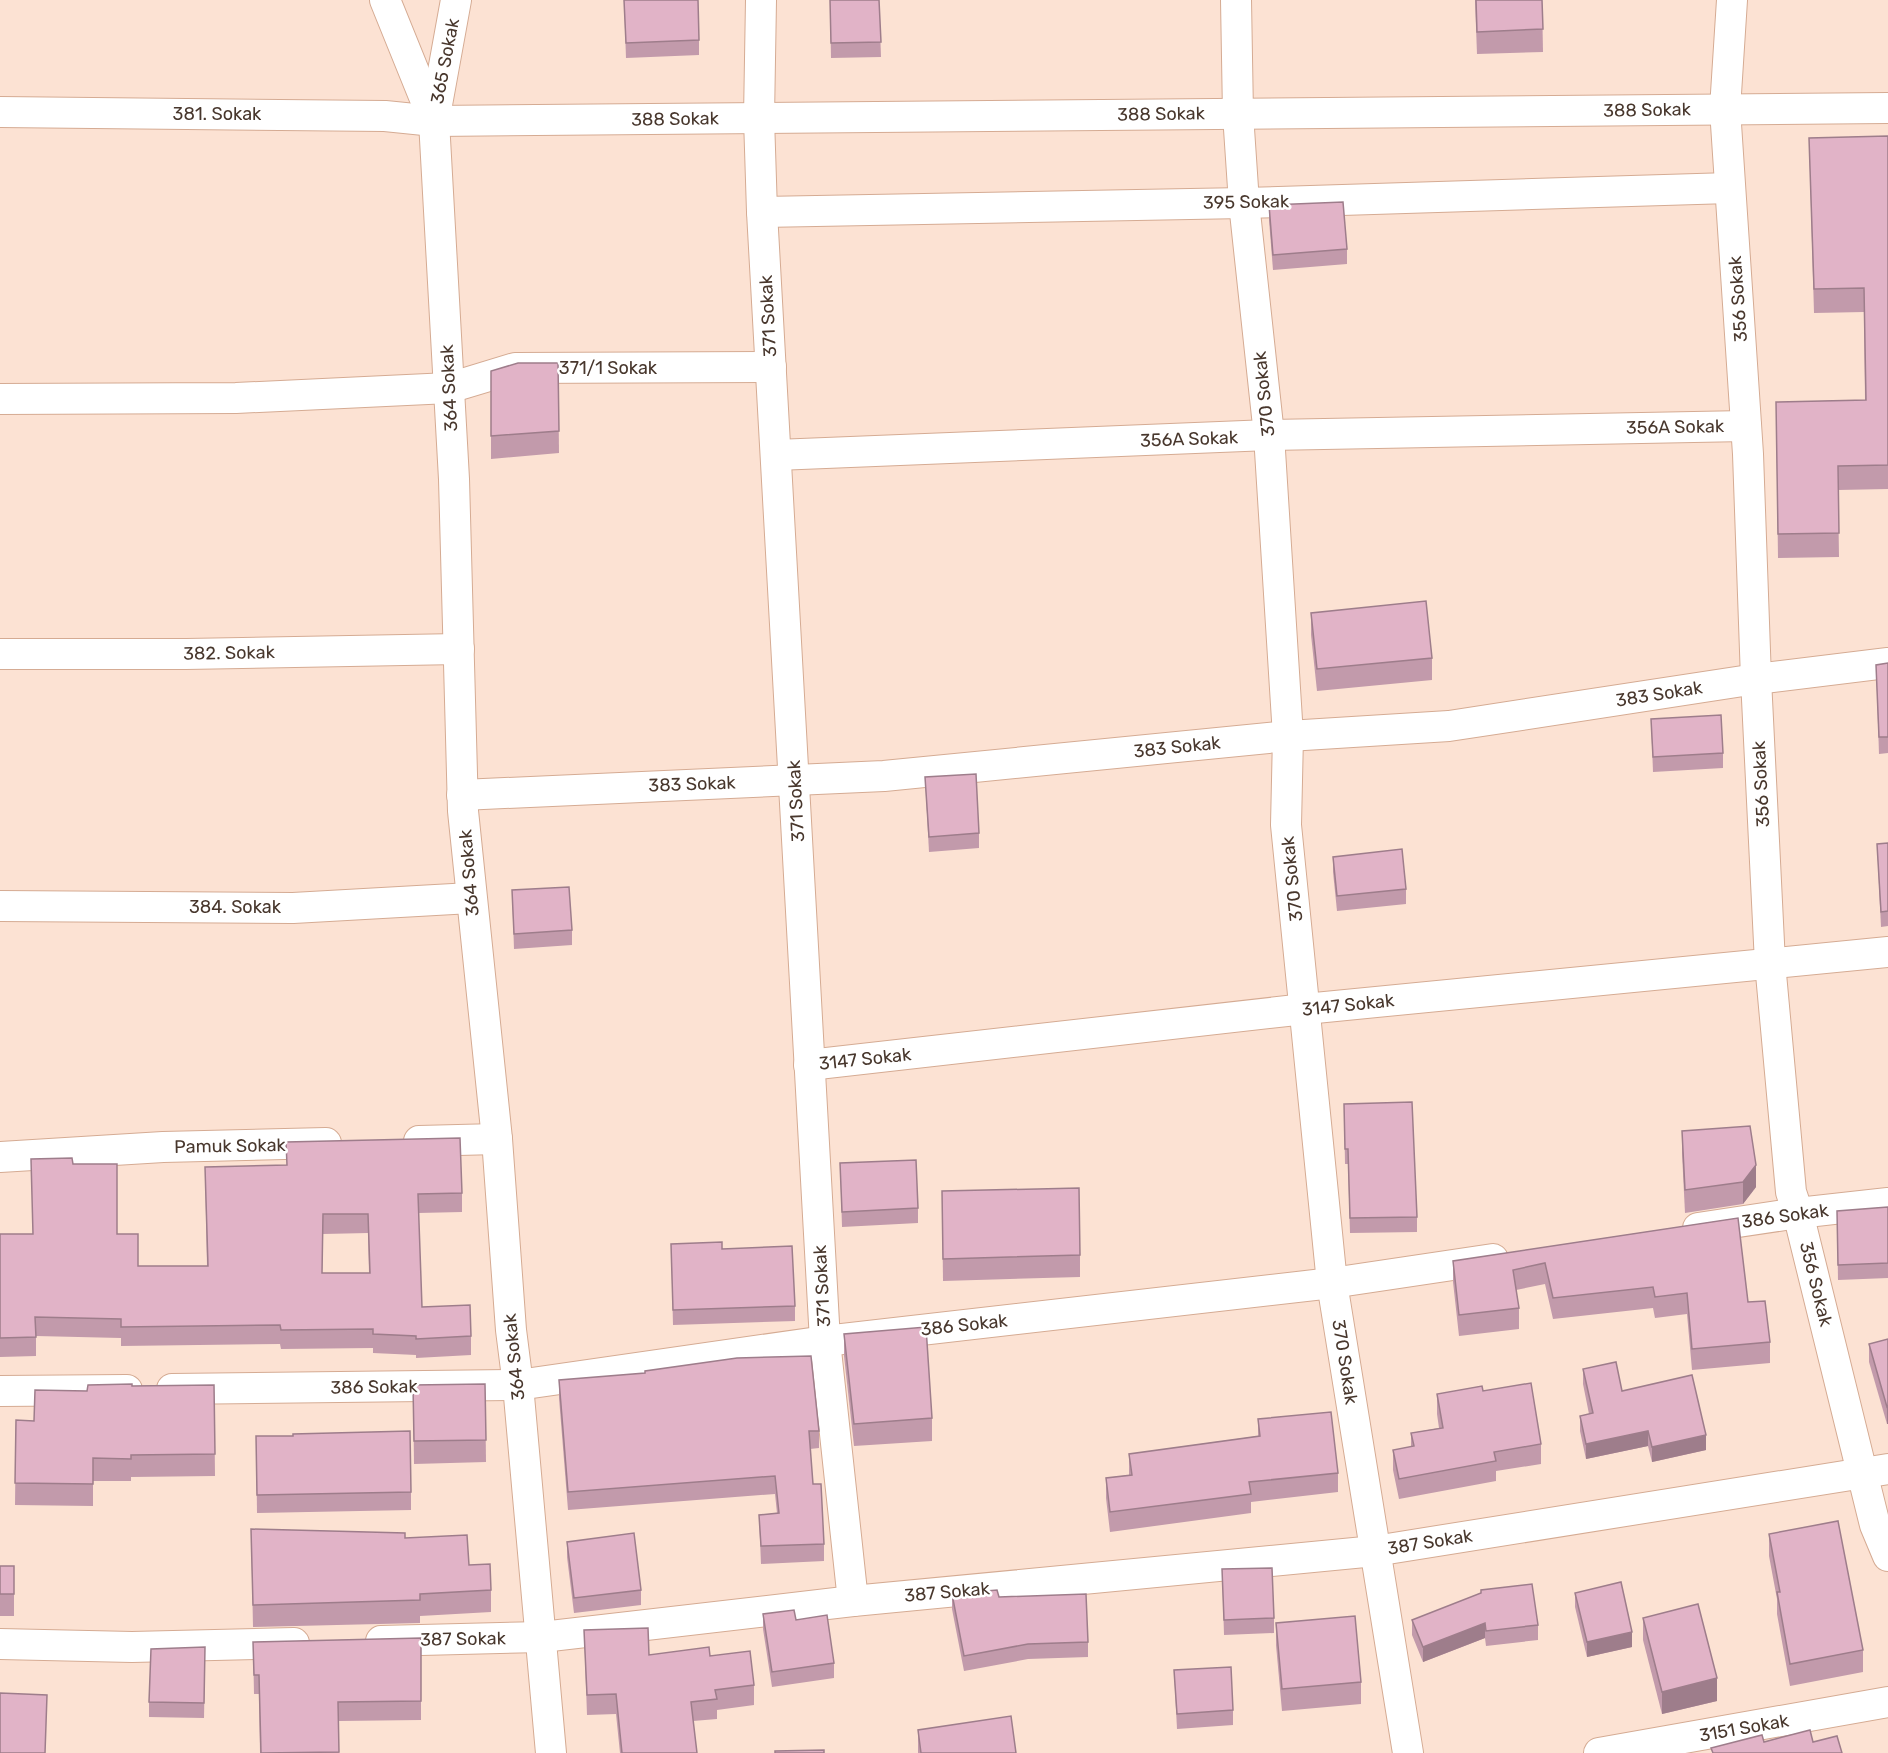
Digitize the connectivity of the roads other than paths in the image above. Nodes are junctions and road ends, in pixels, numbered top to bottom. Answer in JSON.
{"nodes":[{"id":1,"x":385,"y":0,"type":"edge"},
{"id":2,"x":456,"y":0,"type":"edge"},
{"id":3,"x":761,"y":0,"type":"edge"},
{"id":4,"x":1236,"y":0,"type":"edge"},
{"id":5,"x":1732,"y":0,"type":"edge"},
{"id":6,"x":1888,"y":108,"type":"edge"},
{"id":7,"x":1725,"y":109,"type":"junction"},
{"id":8,"x":0,"y":112,"type":"edge"},
{"id":9,"x":1239,"y":114,"type":"junction"},
{"id":10,"x":759,"y":118,"type":"junction"},
{"id":11,"x":434,"y":121,"type":"junction"},
{"id":12,"x":1730,"y":188,"type":"junction"},
{"id":13,"x":1244,"y":202,"type":"junction"},
{"id":14,"x":762,"y":212,"type":"junction"},
{"id":15,"x":771,"y":367,"type":"junction"},
{"id":16,"x":449,"y":388,"type":"junction"},
{"id":17,"x":0,"y":399,"type":"edge"},
{"id":18,"x":1746,"y":426,"type":"junction"},
{"id":19,"x":1269,"y":435,"type":"junction"},
{"id":20,"x":776,"y":455,"type":"junction"},
{"id":21,"x":459,"y":649,"type":"junction"},
{"id":22,"x":0,"y":654,"type":"edge"},
{"id":23,"x":1888,"y":663,"type":"edge"},
{"id":24,"x":1756,"y":679,"type":"junction"},
{"id":25,"x":1288,"y":736,"type":"junction"},
{"id":26,"x":795,"y":779,"type":"junction"},
{"id":27,"x":462,"y":795,"type":"junction"},
{"id":28,"x":471,"y":898,"type":"junction"},
{"id":29,"x":0,"y":906,"type":"edge"},
{"id":30,"x":1888,"y":952,"type":"edge"},
{"id":31,"x":1770,"y":963,"type":"junction"},
{"id":32,"x":1305,"y":1009,"type":"junction"},
{"id":33,"x":809,"y":1065,"type":"junction"},
{"id":34,"x":497,"y":1139,"type":"junction"},
{"id":35,"x":390,"y":1142,"type":"edge"},
{"id":36,"x":354,"y":1143,"type":"edge"},
{"id":37,"x":0,"y":1157,"type":"edge"},
{"id":38,"x":1888,"y":1203,"type":"edge"},
{"id":39,"x":1798,"y":1213,"type":"junction"},
{"id":40,"x":1670,"y":1232,"type":"edge"},
{"id":41,"x":1518,"y":1255,"type":"edge"},
{"id":42,"x":1332,"y":1283,"type":"junction"},
{"id":43,"x":825,"y":1341,"type":"junction"},
{"id":44,"x":518,"y":1385,"type":"junction"},
{"id":45,"x":0,"y":1390,"type":"edge"},
{"id":46,"x":1875,"y":1471,"type":"edge"},
{"id":47,"x":1375,"y":1551,"type":"junction"},
{"id":48,"x":1888,"y":1556,"type":"edge"},
{"id":49,"x":853,"y":1601,"type":"junction"},
{"id":50,"x":542,"y":1637,"type":"junction"},
{"id":51,"x":354,"y":1641,"type":"edge"},
{"id":52,"x":319,"y":1642,"type":"edge"},
{"id":53,"x":0,"y":1644,"type":"edge"},
{"id":54,"x":1888,"y":1702,"type":"edge"},
{"id":55,"x":551,"y":1753,"type":"edge"},
{"id":56,"x":1408,"y":1753,"type":"edge"},
{"id":57,"x":1599,"y":1753,"type":"edge"}],
"edges":[{"from":1,"to":11,"type":"street","name":"364 Sokak"},
{"from":2,"to":11,"type":"street","name":"365 Sokak"},
{"from":3,"to":10,"type":"street","name":"371 Sokak"},
{"from":4,"to":9,"type":"street","name":"370 Sokak"},
{"from":5,"to":7,"type":"street","name":"356 Sokak"},
{"from":6,"to":7,"type":"street","name":"388 Sokak"},
{"from":7,"to":9,"type":"street","name":"388 Sokak"},
{"from":7,"to":12,"type":"street","name":"356 Sokak"},
{"from":8,"to":11,"type":"street","name":"381. Sokak"},
{"from":9,"to":10,"type":"street","name":"388 Sokak"},
{"from":9,"to":13,"type":"street","name":"370 Sokak"},
{"from":10,"to":11,"type":"street","name":"388 Sokak"},
{"from":10,"to":14,"type":"street","name":"371 Sokak"},
{"from":11,"to":16,"type":"street","name":"364 Sokak"},
{"from":12,"to":13,"type":"street","name":"395 Sokak"},
{"from":12,"to":18,"type":"street","name":"356 Sokak"},
{"from":13,"to":14,"type":"street","name":"395 Sokak"},
{"from":13,"to":19,"type":"street","name":"370 Sokak"},
{"from":14,"to":15,"type":"street","name":"371 Sokak"},
{"from":15,"to":16,"type":"street","name":"371/1 Sokak"},
{"from":15,"to":20,"type":"street","name":"371 Sokak"},
{"from":16,"to":17,"type":"street","name":"371/1 Sokak"},
{"from":16,"to":21,"type":"street","name":"364 Sokak"},
{"from":18,"to":19,"type":"street","name":"356A Sokak"},
{"from":18,"to":24,"type":"street","name":"356 Sokak"},
{"from":19,"to":20,"type":"street","name":"356A Sokak"},
{"from":19,"to":25,"type":"street","name":"370 Sokak"},
{"from":20,"to":26,"type":"street","name":"371 Sokak"},
{"from":21,"to":22,"type":"street","name":"382. Sokak"},
{"from":21,"to":27,"type":"street","name":"364 Sokak"},
{"from":23,"to":24,"type":"street","name":"383 Sokak"},
{"from":24,"to":25,"type":"street","name":"383 Sokak"},
{"from":24,"to":31,"type":"street","name":"356 Sokak"},
{"from":25,"to":26,"type":"street","name":"383 Sokak"},
{"from":25,"to":32,"type":"street","name":"370 Sokak"},
{"from":26,"to":27,"type":"street","name":"383 Sokak"},
{"from":26,"to":33,"type":"street","name":"371 Sokak"},
{"from":27,"to":28,"type":"street","name":"364 Sokak"},
{"from":28,"to":29,"type":"street","name":"384. Sokak"},
{"from":28,"to":34,"type":"street","name":"364 Sokak"},
{"from":30,"to":31,"type":"street","name":"3147 Sokak"},
{"from":31,"to":32,"type":"street","name":"3147 Sokak"},
{"from":31,"to":39,"type":"street","name":"356 Sokak"},
{"from":32,"to":33,"type":"street","name":"3147 Sokak"},
{"from":32,"to":42,"type":"street","name":"370 Sokak"},
{"from":33,"to":43,"type":"street","name":"371 Sokak"},
{"from":34,"to":35,"type":"street"},
{"from":34,"to":44,"type":"street","name":"364 Sokak"},
{"from":36,"to":37,"type":"street","name":"Pamuk Sokak"},
{"from":38,"to":39,"type":"street","name":"386 Sokak"},
{"from":39,"to":40,"type":"street","name":"386 Sokak"},
{"from":39,"to":46,"type":"street","name":"356 Sokak"},
{"from":41,"to":42,"type":"street","name":"386 Sokak"},
{"from":42,"to":43,"type":"street","name":"386 Sokak"},
{"from":42,"to":47,"type":"street","name":"370 Sokak"},
{"from":43,"to":44,"type":"street","name":"386 Sokak"},
{"from":43,"to":49,"type":"street","name":"371 Sokak"},
{"from":44,"to":45,"type":"street","name":"386 Sokak"},
{"from":44,"to":50,"type":"street","name":"364 Sokak"},
{"from":46,"to":47,"type":"street","name":"387 Sokak"},
{"from":46,"to":48,"type":"street","name":"356 Sokak"},
{"from":47,"to":49,"type":"street","name":"387 Sokak"},
{"from":47,"to":56,"type":"street","name":"370 Sokak"},
{"from":49,"to":50,"type":"street","name":"387 Sokak"},
{"from":50,"to":51,"type":"street","name":"387 Sokak"},
{"from":50,"to":55,"type":"street","name":"364 Sokak"},
{"from":52,"to":53,"type":"street"},
{"from":54,"to":57,"type":"street","name":"3151 Sokak"}]}
